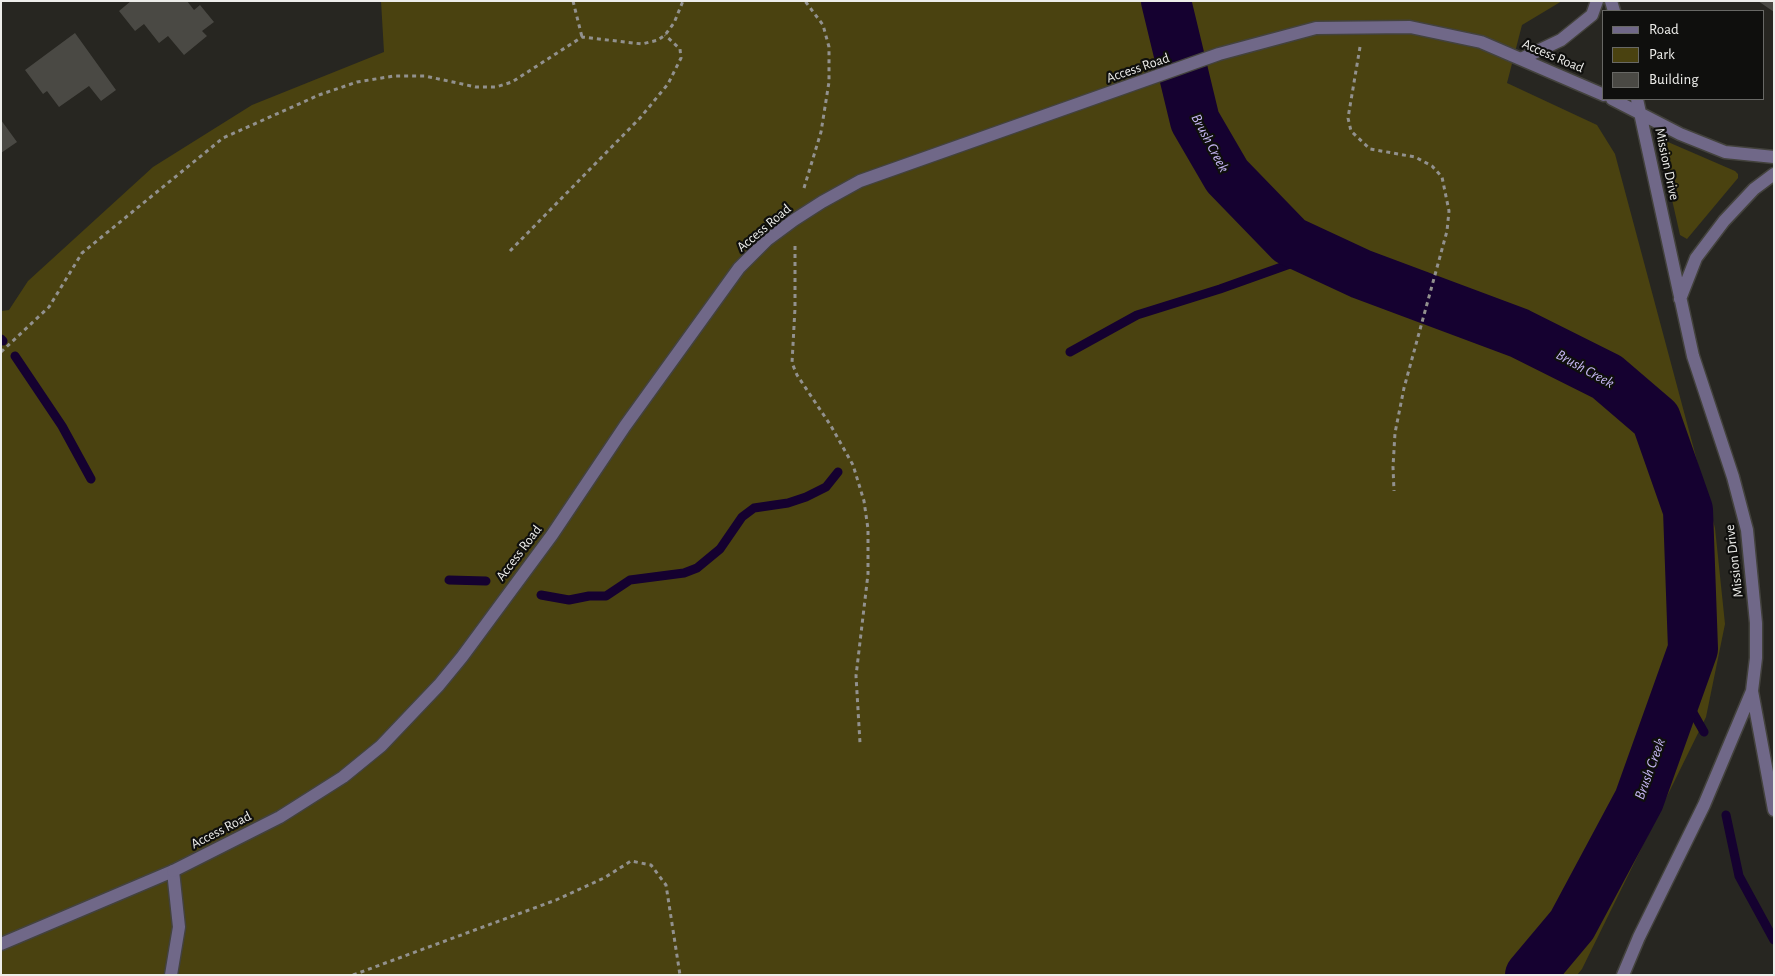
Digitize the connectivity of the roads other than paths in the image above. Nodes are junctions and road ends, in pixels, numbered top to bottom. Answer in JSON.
{"nodes":[{"id":1,"x":1597,"y":1,"type":"edge"},
{"id":2,"x":1521,"y":59,"type":"junction"},
{"id":3,"x":1602,"y":94,"type":"edge"},
{"id":4,"x":1614,"y":100,"type":"edge"},
{"id":5,"x":1637,"y":100,"type":"edge"},
{"id":6,"x":1640,"y":113,"type":"junction"},
{"id":7,"x":1774,"y":157,"type":"edge"},
{"id":8,"x":1774,"y":174,"type":"edge"},
{"id":9,"x":1680,"y":299,"type":"junction"},
{"id":10,"x":1752,"y":691,"type":"junction"},
{"id":11,"x":1774,"y":810,"type":"edge"},
{"id":12,"x":173,"y":871,"type":"junction"},
{"id":13,"x":1,"y":944,"type":"edge"},
{"id":14,"x":171,"y":975,"type":"edge"},
{"id":15,"x":1622,"y":975,"type":"edge"}],
"edges":[{"from":1,"to":2,"type":"street"},
{"from":2,"to":3,"type":"street","name":"Access Road"},
{"from":2,"to":12,"type":"street","name":"Access Road"},
{"from":4,"to":6,"type":"street"},
{"from":5,"to":6,"type":"street","name":"Mission Drive"},
{"from":6,"to":7,"type":"street"},
{"from":6,"to":9,"type":"street","name":"Mission Drive"},
{"from":8,"to":9,"type":"street"},
{"from":9,"to":10,"type":"street","name":"Mission Drive"},
{"from":10,"to":11,"type":"street"},
{"from":10,"to":15,"type":"street","name":"Mission Drive"},
{"from":12,"to":13,"type":"street","name":"Access Road"},
{"from":12,"to":14,"type":"street"}]}
